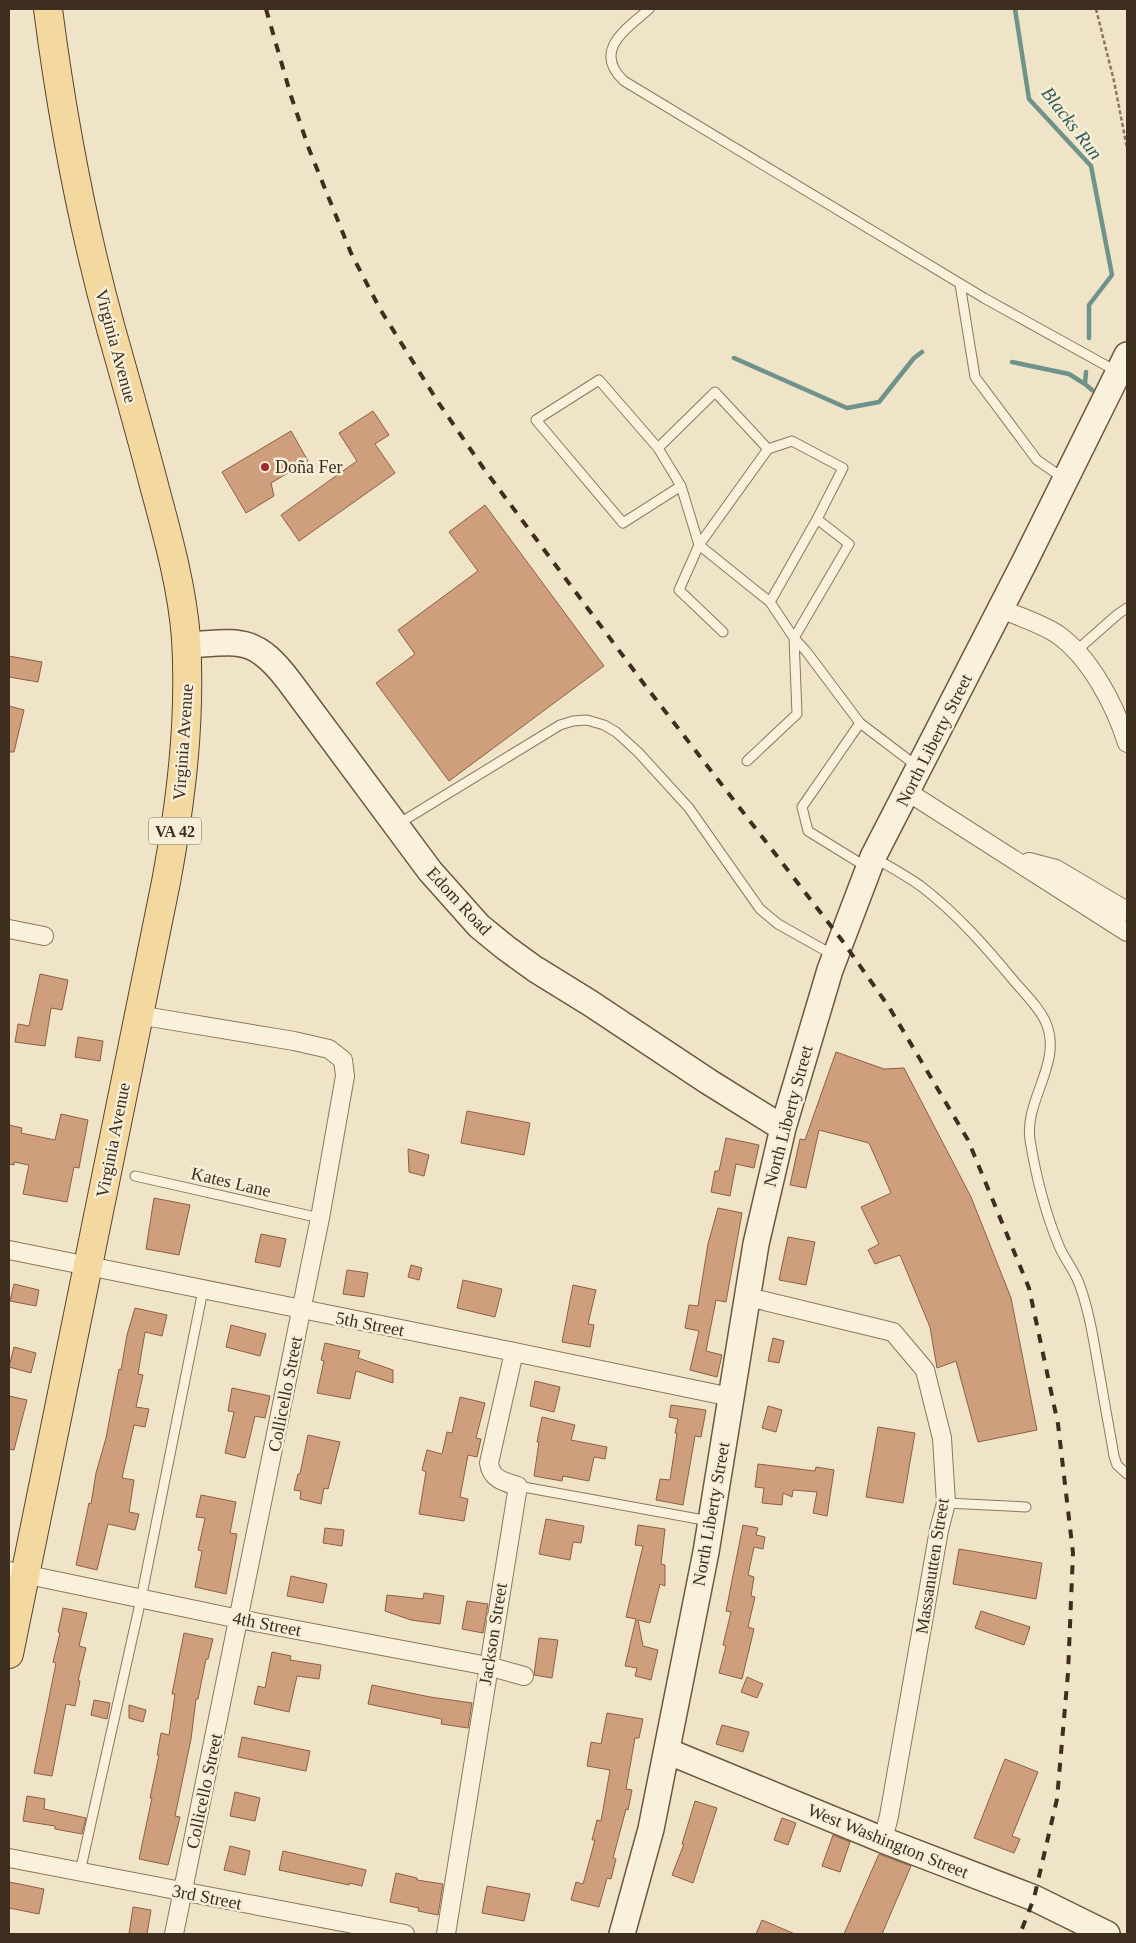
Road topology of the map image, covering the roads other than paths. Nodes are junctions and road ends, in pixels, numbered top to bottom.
1 (48, 9) edge
2 (649, 9) edge
3 (960, 284) junction
4 (1123, 364) edge
5 (658, 448) junction
6 (768, 449) junction
7 (1065, 480) junction
8 (681, 486) junction
9 (817, 519) junction
10 (700, 545) junction
11 (770, 602) junction
12 (1127, 608) edge
13 (1001, 609) junction
14 (723, 632) dead end
15 (794, 638) junction
16 (186, 645) junction
17 (1076, 651) junction
18 (860, 723) junction
19 (1127, 742) edge
20 (747, 761) dead end
21 (920, 769) junction
22 (908, 792) junction
23 (395, 826) junction
24 (1014, 858) junction
25 (871, 863) junction
26 (1127, 910) edge
27 (9, 929) edge
28 (1127, 932) edge
29 (44, 936) dead end
30 (835, 956) junction
31 (138, 1015) junction
32 (783, 1128) junction
33 (135, 1176) dead end
34 (320, 1218) junction
35 (9, 1250) edge
36 (88, 1266) junction
37 (203, 1290) junction
38 (748, 1297) junction
39 (302, 1310) junction
40 (514, 1352) junction
41 (731, 1397) junction
42 (1127, 1474) edge
43 (518, 1486) junction
44 (946, 1502) junction
45 (1026, 1507) dead end
46 (711, 1521) junction
47 (17, 1573) edge
48 (141, 1599) junction
49 (239, 1619) junction
50 (9, 1654) edge
51 (488, 1666) junction
52 (524, 1676) dead end
53 (667, 1751) junction
54 (883, 1840) junction
55 (9, 1858) edge
56 (80, 1872) junction
57 (183, 1892) junction
58 (174, 1934) edge
59 (405, 1934) edge
60 (446, 1934) edge
61 (622, 1934) edge
62 (1107, 1934) edge

1 - 16 main road, Virginia Avenue / VA 42
2 - 3 lane
3 - 4 lane
3 - 7 lane
4 - 7 street, North Liberty Street
5 - 6 lane
5 - 8 lane
5 - 8 lane
6 - 9 lane
6 - 10 lane
7 - 13 street, North Liberty Street
8 - 10 lane
9 - 11 lane
9 - 15 lane
10 - 11 lane
10 - 14 lane
11 - 15 lane
12 - 17 lane
13 - 17 street
13 - 21 street, North Liberty Street
15 - 18 lane
15 - 20 lane
16 - 23 street, Edom Road
16 - 31 main road, Virginia Avenue / VA 42
17 - 19 street
18 - 21 lane
18 - 25 lane
21 - 22 street, North Liberty Street
22 - 24 street
22 - 25 street, North Liberty Street
23 - 30 lane
23 - 32 street, Edom Road
24 - 26 street
24 - 28 street
25 - 30 street, North Liberty Street
25 - 42 lane
27 - 29 street
30 - 32 street, North Liberty Street
31 - 34 street, Collicello Street
31 - 36 main road, Virginia Avenue / VA 42
32 - 38 street, North Liberty Street
33 - 34 lane, Kates Lane
34 - 39 street, Collicello Street
35 - 36 street, 5th Street
36 - 37 street, 5th Street
36 - 47 main road, Virginia Avenue / VA 42
37 - 39 street, 5th Street
37 - 48 lane
38 - 41 street, North Liberty Street
38 - 44 street, Massanutten Street
39 - 40 street, 5th Street
39 - 49 street, Collicello Street
40 - 41 street, 5th Street
40 - 43 street
41 - 46 street, North Liberty Street
43 - 46 lane
43 - 51 street, Jackson Street
44 - 45 lane
44 - 54 street, Massanutten Street
46 - 53 street, North Liberty Street
47 - 48 street, 4th Street
47 - 50 main road, Virginia Avenue / VA 42
48 - 49 street, 4th Street
48 - 56 lane
49 - 51 street, 4th Street
49 - 57 street, Collicello Street
51 - 52 street, 4th Street
51 - 60 street, Jackson Street
53 - 54 street, West Washington Street
53 - 61 street, North Liberty Street
54 - 62 street, West Washington Street
55 - 56 street, 3rd Street
56 - 57 street, 3rd Street
57 - 58 street, Collicello Street
57 - 59 street, 3rd Street

